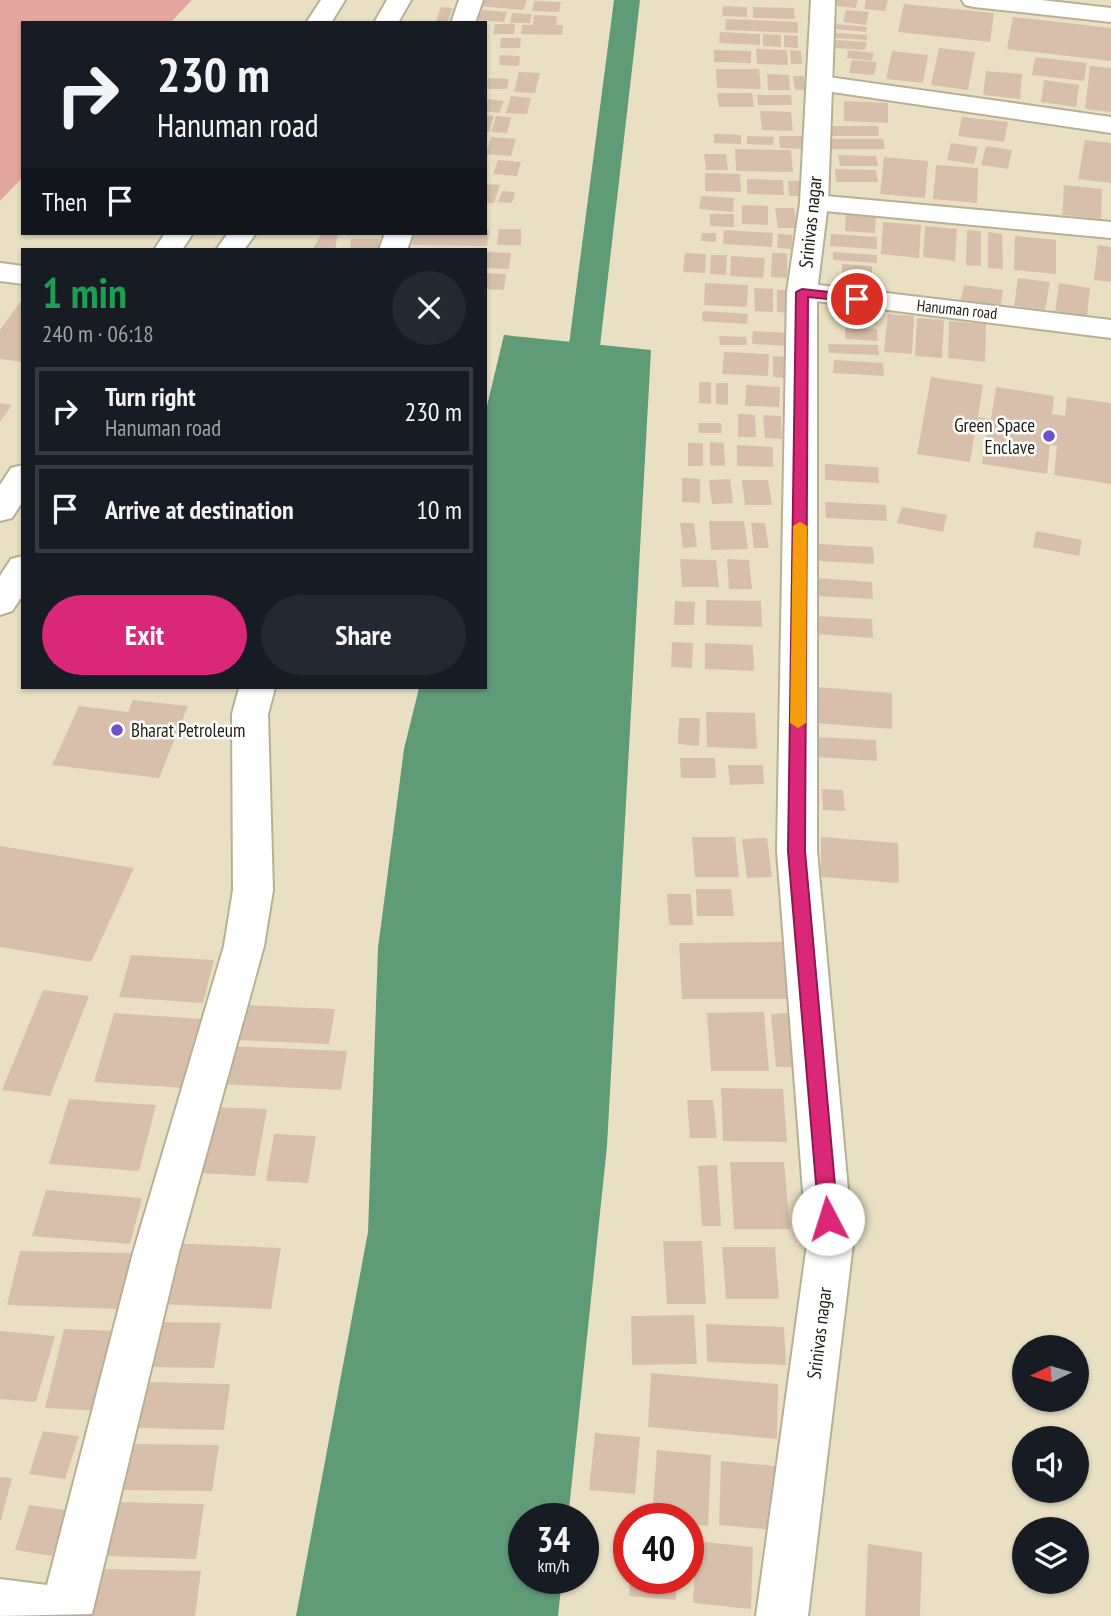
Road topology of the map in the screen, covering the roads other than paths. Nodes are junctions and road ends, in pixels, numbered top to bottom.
1 (333, 0) edge
2 (399, 0) edge
3 (471, 0) edge
4 (823, 0) edge
5 (974, 0) edge
6 (1111, 15) edge
7 (319, 21) edge
8 (387, 21) edge
9 (464, 21) edge
10 (821, 84) junction
11 (1111, 125) edge
12 (814, 203) junction
13 (1111, 230) edge
14 (0, 272) edge
15 (21, 275) edge
16 (802, 292) junction
17 (1111, 329) edge
18 (21, 478) edge
19 (0, 510) edge
20 (21, 570) edge
21 (0, 603) edge
22 (257, 689) edge
23 (0, 1605) edge
24 (65, 1615) edge
25 (782, 1616) edge

1 - 7 main road
2 - 8 main road
3 - 9 main road
4 - 10 main road, Srinivas nagar
5 - 6 main road
10 - 11 main road
10 - 12 main road, Srinivas nagar
12 - 13 main road
12 - 16 main road, Srinivas nagar
14 - 15 main road
16 - 17 main road, Hanuman road
16 - 25 main road, Srinivas nagar
18 - 19 main road
20 - 21 main road
22 - 24 main road
23 - 24 main road

